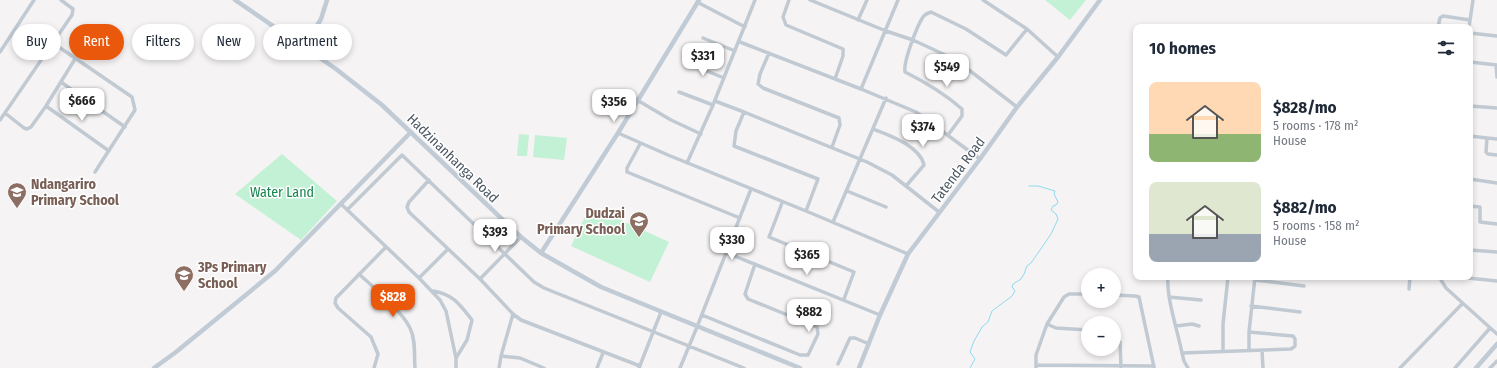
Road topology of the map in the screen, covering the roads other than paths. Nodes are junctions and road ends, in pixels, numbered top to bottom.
1 (34, 0) edge
2 (61, 0) edge
3 (235, 0) edge
4 (327, 0) edge
5 (756, 0) edge
6 (789, 0) edge
7 (810, 0) edge
8 (867, 0) edge
9 (898, 0) edge
10 (983, 0) edge
11 (1100, 0) edge
12 (1473, 0) edge
13 (698, 1) edge
14 (858, 20) junction
15 (1470, 20) junction
16 (270, 24) edge
17 (318, 24) edge
18 (1439, 24) edge
19 (1469, 24) edge
20 (745, 27) junction
21 (1027, 29) junction
22 (61, 31) edge
23 (886, 31) junction
24 (1473, 33) edge
25 (1497, 36) edge
26 (704, 38) dead end
27 (913, 40) junction
28 (740, 42) junction
29 (735, 51) junction
30 (0, 52) edge
31 (769, 53) junction
32 (1058, 56) junction
33 (42, 60) edge
34 (74, 60) edge
35 (76, 60) edge
36 (321, 60) edge
37 (1473, 62) edge
38 (687, 63) dead end
39 (1496, 65) edge
40 (1497, 77) edge
41 (724, 78) junction
42 (835, 79) junction
43 (60, 82) junction
44 (861, 89) junction
45 (679, 92) dead end
46 (886, 98) junction
47 (637, 100) junction
48 (714, 103) junction
49 (46, 106) junction
50 (1473, 106) edge
51 (1017, 107) junction
52 (1497, 108) edge
53 (744, 112) junction
54 (5, 114) junction
55 (0, 120) edge
56 (125, 127) junction
57 (873, 129) junction
58 (411, 132) junction
59 (618, 133) junction
60 (701, 134) junction
61 (948, 135) junction
62 (1473, 136) edge
63 (1487, 138) junction
64 (1497, 139) edge
65 (640, 144) junction
66 (832, 147) junction
67 (109, 151) junction
68 (1497, 155) edge
69 (980, 159) junction
70 (859, 160) junction
71 (687, 163) junction
72 (95, 172) dead end
73 (429, 180) junction
74 (1473, 180) edge
75 (1497, 183) edge
76 (906, 186) junction
77 (751, 190) junction
78 (847, 191) junction
79 (782, 203) junction
80 (341, 204) junction
81 (886, 207) dead end
82 (1473, 207) edge
83 (347, 210) junction
84 (806, 211) junction
85 (939, 212) junction
86 (740, 218) junction
87 (833, 222) junction
88 (1497, 224) edge
89 (521, 237) junction
90 (386, 247) junction
91 (447, 250) junction
92 (1473, 250) edge
93 (541, 252) junction
94 (1497, 252) edge
95 (506, 253) junction
96 (727, 253) junction
97 (908, 254) junction
98 (755, 264) junction
99 (359, 274) junction
100 (419, 278) junction
101 (480, 279) junction
102 (1473, 279) edge
103 (1168, 280) edge
104 (1228, 280) edge
105 (1255, 280) edge
106 (1267, 280) edge
107 (1410, 280) edge
108 (1441, 280) edge
109 (1497, 281) edge
110 (1304, 286) dead end
111 (1409, 289) dead end
112 (433, 292) junction
113 (1081, 294) edge
114 (1121, 295) edge
115 (1170, 297) junction
116 (844, 299) junction
117 (1201, 300) dead end
118 (1462, 304) junction
119 (1252, 306) junction
120 (661, 312) junction
121 (1300, 312) dead end
122 (513, 314) junction
123 (702, 315) junction
124 (880, 315) junction
125 (1047, 324) junction
126 (1176, 326) junction
127 (1199, 326) dead end
128 (698, 327) junction
129 (1490, 328) junction
130 (1081, 330) edge
131 (653, 332) junction
132 (1249, 332) junction
133 (1497, 334) edge
134 (869, 344) junction
135 (1497, 344) edge
136 (689, 346) junction
137 (1249, 350) junction
138 (1262, 350) junction
139 (1223, 352) junction
140 (603, 353) junction
141 (1182, 353) junction
142 (501, 356) junction
143 (1121, 356) edge
144 (456, 358) junction
145 (1497, 361) edge
146 (838, 364) dead end
147 (1036, 366) edge
148 (537, 367) edge
149 (639, 367) edge
150 (1121, 367) junction
151 (1154, 367) edge
152 (154, 368) edge
153 (374, 368) edge
154 (415, 368) edge
155 (456, 368) edge
156 (499, 368) edge
157 (544, 368) edge
158 (597, 368) edge
159 (680, 368) edge
160 (744, 368) edge
161 (800, 368) edge
162 (859, 368) edge
163 (1188, 368) edge
164 (1263, 368) edge
165 (1400, 368) edge
166 (1455, 368) edge
167 (1476, 368) edge
168 (1490, 368) edge

1 - 30 street
2 - 22 street
3 - 16 street, Hadzinanhanga Road
4 - 17 street
5 - 20 street
6 - 42 street
7 - 14 street
8 - 14 street
9 - 23 street
10 - 21 street
11 - 32 street, Tatenda Road
12 - 15 street
13 - 20 street
13 - 47 street
14 - 23 street
15 - 18 street
15 - 19 street
20 - 28 street
21 - 27 street
21 - 32 street
23 - 27 street
23 - 44 street
24 - 25 street
26 - 29 street
27 - 51 street
27 - 61 street
28 - 29 street
28 - 31 street
29 - 41 street
31 - 42 street
31 - 66 street
32 - 51 street, Tatenda Road
33 - 54 street
34 - 43 street
35 - 56 street
36 - 58 street, Hadzinanhanga Road
37 - 39 street
38 - 41 street
39 - 40 street
41 - 48 street
42 - 44 street
43 - 49 street
43 - 56 street
44 - 46 street
45 - 48 street
46 - 57 street
46 - 61 street
47 - 59 street
47 - 60 street
48 - 53 street
48 - 60 street
49 - 54 street
49 - 67 street
50 - 52 street
51 - 69 street, Tatenda Road
53 - 66 street
53 - 84 street
54 - 55 street
56 - 67 street
57 - 70 street
57 - 76 street
58 - 80 street
58 - 89 street, Hadzinanhanga Road
59 - 65 street
59 - 93 street
60 - 71 street
61 - 69 street
62 - 63 street
63 - 64 street
63 - 68 street
65 - 71 street
65 - 86 street
66 - 70 street
67 - 72 street
69 - 85 street, Tatenda Road
70 - 76 street
70 - 78 street
71 - 77 street
73 - 83 street
73 - 91 street
73 - 95 street
74 - 75 street
76 - 85 street
77 - 79 street
77 - 86 street
78 - 81 street
78 - 87 street
79 - 84 street
79 - 116 street
80 - 83 street
80 - 152 street
82 - 88 street
83 - 90 street
84 - 87 street
85 - 97 street, Tatenda Road
86 - 96 street
87 - 97 street
89 - 93 street, Hadzinanhanga Road
89 - 95 street
90 - 99 street
90 - 100 street
91 - 100 street
91 - 101 street
92 - 94 street
93 - 120 street, Hadzinanhanga Road
95 - 101 street
95 - 131 street
96 - 98 street
96 - 123 street
97 - 124 street, Tatenda Road
98 - 116 street
98 - 123 street
99 - 153 street
99 - 154 street
100 - 112 street
101 - 122 street
102 - 109 street
103 - 115 street
104 - 139 street
105 - 119 street
106 - 110 street
107 - 111 street
108 - 118 street
112 - 144 street
112 - 144 street
113 - 125 street
114 - 151 street
115 - 117 street
115 - 126 street
116 - 124 street
118 - 129 street
118 - 165 street
119 - 121 street
119 - 132 street
120 - 128 street, Hadzinanhanga Road
120 - 131 street
122 - 140 street
122 - 142 street
123 - 128 street
124 - 134 street, Tatenda Road
125 - 130 street
125 - 147 street
126 - 127 street
126 - 141 street
128 - 136 street
128 - 161 street, Hadzinanhanga Road
129 - 133 street
129 - 166 street
131 - 136 street
131 - 149 street
132 - 137 street
132 - 138 street
134 - 146 street
134 - 162 street, Tatenda Road
135 - 167 street
136 - 159 street
136 - 160 street
137 - 138 street
137 - 139 street
138 - 164 street
139 - 141 street
140 - 149 street
140 - 158 street
141 - 163 street
142 - 148 street
142 - 156 street
143 - 150 street
144 - 155 street
145 - 168 street
147 - 150 street
148 - 157 street
150 - 151 street

